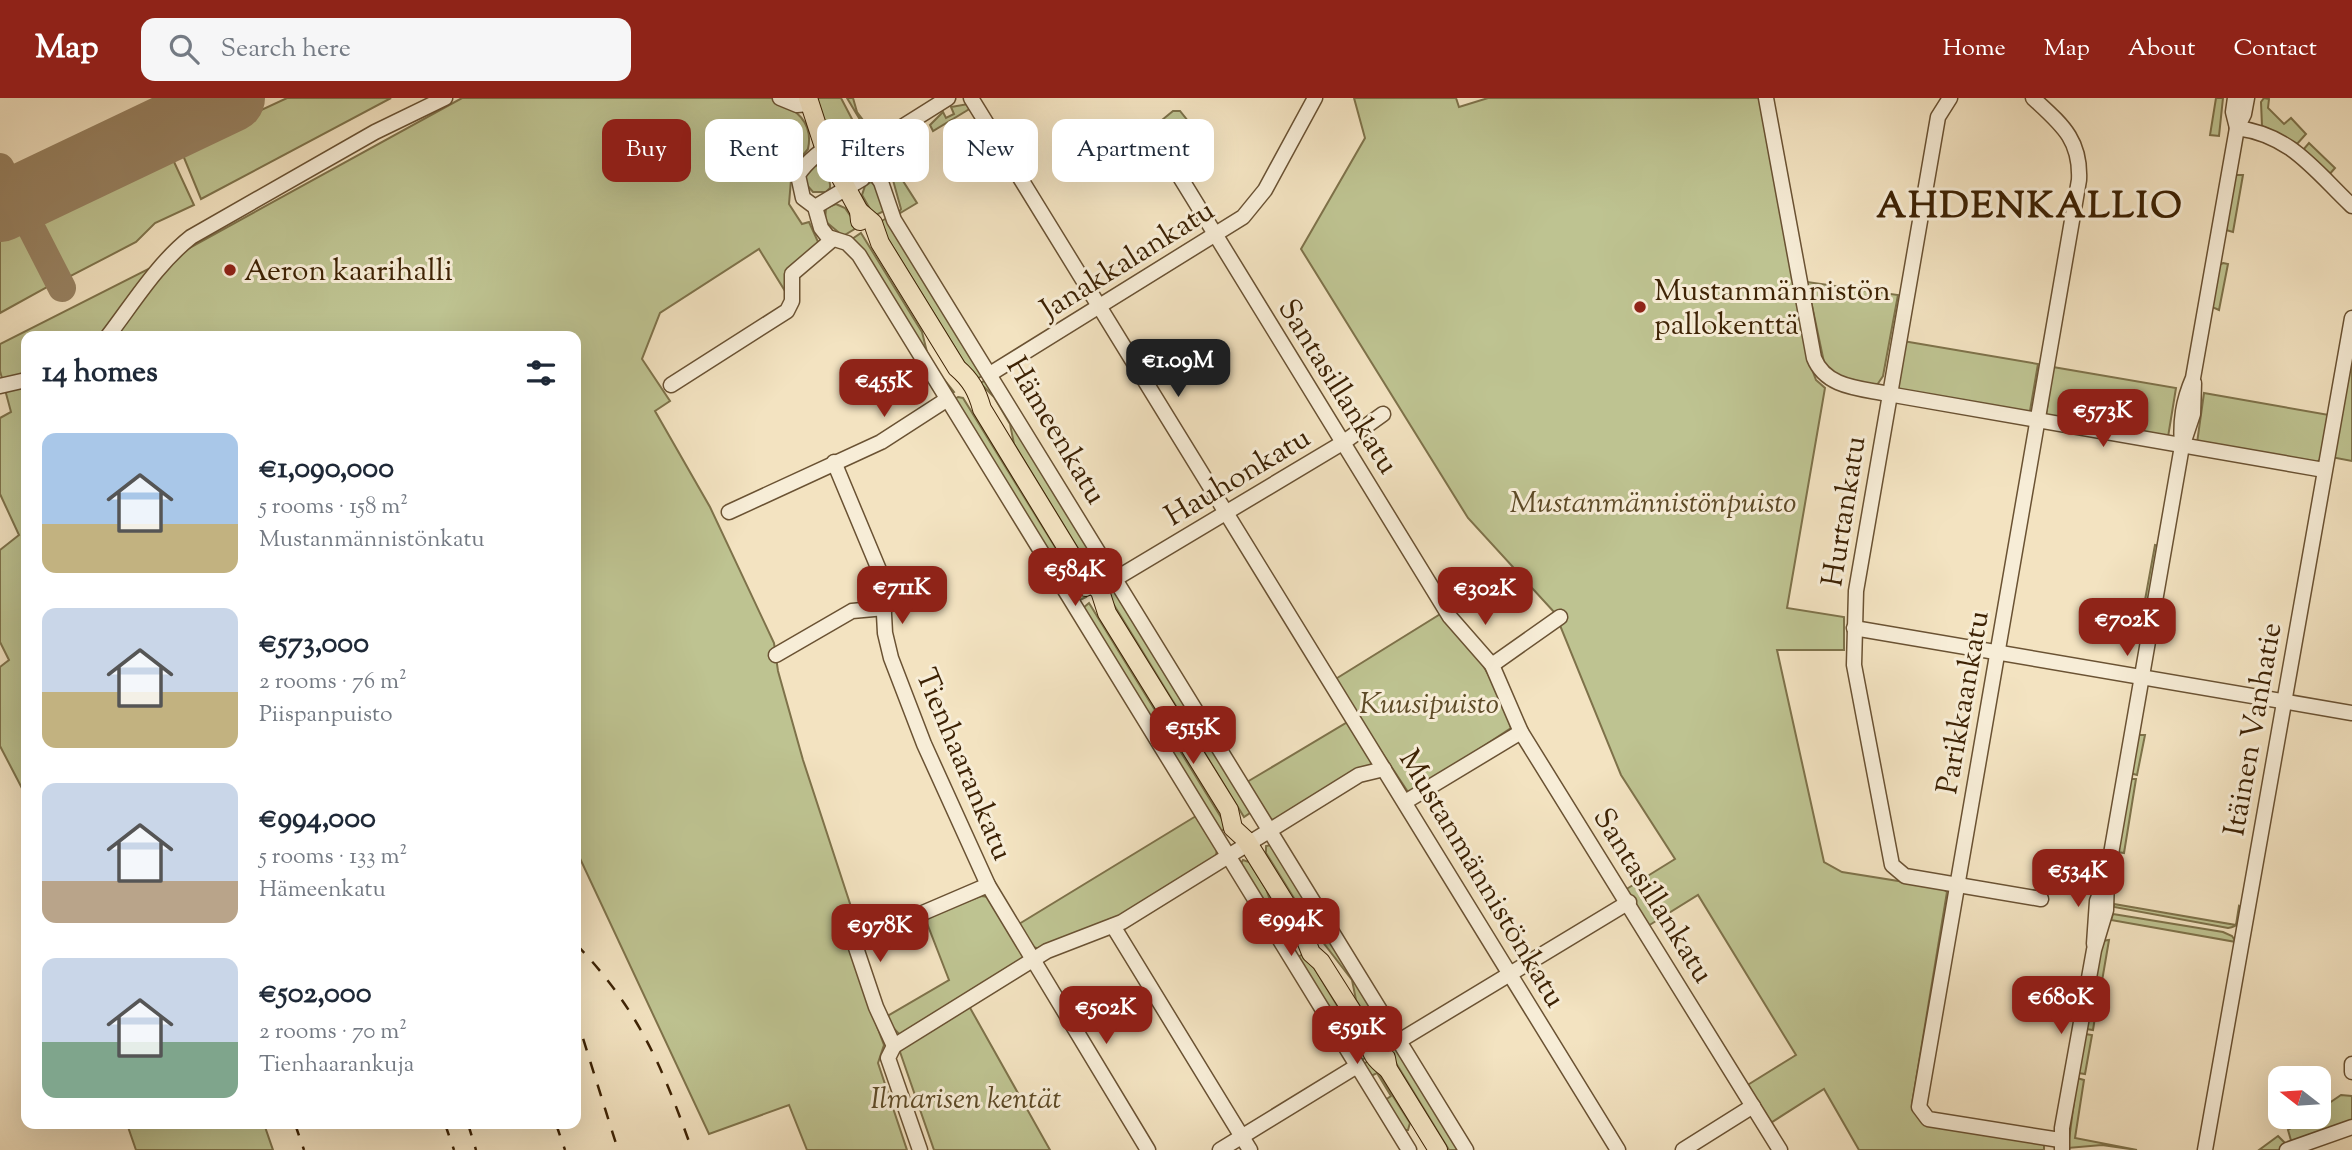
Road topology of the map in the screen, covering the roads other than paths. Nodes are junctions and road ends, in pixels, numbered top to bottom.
1 (445, 98) edge
2 (780, 98) edge
3 (948, 98) edge
4 (971, 98) edge
5 (1315, 98) edge
6 (1766, 98) edge
7 (1950, 98) edge
8 (2034, 98) edge
9 (2235, 98) edge
10 (2247, 98) edge
11 (809, 101) edge
12 (915, 119) edge
13 (817, 126) edge
14 (2236, 128) junction
15 (817, 152) edge
16 (842, 182) edge
17 (857, 182) edge
18 (881, 182) edge
19 (1184, 182) edge
20 (846, 189) junction
21 (2352, 206) edge
22 (815, 207) junction
23 (1217, 235) junction
24 (833, 239) junction
25 (1101, 307) junction
26 (2352, 318) edge
27 (112, 331) edge
28 (990, 374) junction
29 (21, 381) edge
30 (671, 385) dead end
31 (0, 387) edge
32 (1888, 394) junction
33 (946, 400) junction
34 (1383, 414) dead end
35 (2038, 420) junction
36 (1344, 442) junction
37 (2182, 446) junction
38 (834, 462) junction
39 (2324, 470) junction
40 (729, 512) dead end
41 (1227, 513) junction
42 (1115, 579) junction
43 (885, 608) junction
44 (1560, 617) dead end
45 (1854, 628) junction
46 (1996, 650) junction
47 (776, 655) dead end
48 (1492, 664) junction
49 (2142, 676) junction
50 (2283, 701) junction
51 (2352, 713) edge
52 (1521, 732) junction
53 (1384, 769) junction
54 (1405, 802) junction
55 (1270, 831) junction
56 (1248, 842) junction
57 (1228, 857) junction
58 (988, 885) junction
59 (1958, 885) junction
60 (2041, 898) dead end
61 (1629, 902) junction
62 (1113, 926) junction
63 (1034, 959) junction
64 (1510, 972) junction
65 (1399, 1041) junction
66 (894, 1046) junction
67 (2352, 1064) edge
68 (1357, 1066) junction
69 (2352, 1072) edge
70 (1753, 1106) junction
71 (2352, 1127) edge
72 (1424, 1128) junction
73 (1242, 1137) junction
74 (2327, 1138) junction
75 (2061, 1145) edge
76 (1406, 1146) edge
77 (920, 1150) edge
78 (1148, 1150) edge
79 (1220, 1150) edge
80 (1250, 1150) edge
81 (1438, 1150) edge
82 (1466, 1150) edge
83 (1618, 1150) edge
84 (1683, 1150) edge
85 (1780, 1150) edge
86 (2205, 1150) edge
87 (2287, 1150) edge
88 (2309, 1150) edge

1 - 27 street
2 - 11 street
3 - 12 street
4 - 25 street, Mustanmännistönkatu
5 - 23 street, Janakkalankatu
6 - 32 street
7 - 32 street, Hurtankatu
8 - 35 street, Parikkaankatu
9 - 14 street
10 - 14 street
11 - 13 main road, Hämeenkatu
14 - 21 street
14 - 37 street
15 - 22 street
16 - 20 main road, Hämeenkatu
17 - 20 street
18 - 28 street, Hämeenkatu
19 - 23 street, Santasillankatu
20 - 22 street
20 - 56 main road, Hämeenkatu
22 - 24 street
23 - 25 street, Janakkalankatu
23 - 36 street, Santasillankatu
24 - 30 street
24 - 33 street
25 - 28 street, Janakkalankatu
25 - 41 street, Mustanmännistönkatu
26 - 39 street, Itäinen Vanhatie
28 - 42 street, Hämeenkatu
29 - 31 street
32 - 35 street
32 - 45 street, Hurtankatu
33 - 38 street
33 - 57 street
34 - 36 street, Hauhonkatu
35 - 37 street
35 - 46 street, Parikkaankatu
36 - 41 street, Hauhonkatu
36 - 48 street, Santasillankatu
37 - 39 street
37 - 49 street
38 - 40 street
38 - 43 street, Tienhaarankatu
39 - 50 street, Itäinen Vanhatie
41 - 42 street, Hauhonkatu
41 - 53 street, Mustanmännistönkatu
42 - 55 street, Hämeenkatu
43 - 47 street
43 - 58 street, Tienhaarankatu
44 - 48 street
45 - 46 street
45 - 59 street, Hurtankatu
46 - 49 street
46 - 59 street, Parikkaankatu
48 - 52 street, Santasillankatu
49 - 50 street
49 - 75 street
50 - 51 street
50 - 86 street, Itäinen Vanhatie
52 - 54 street
52 - 61 street, Santasillankatu
53 - 54 street, Mustanmännistönkatu
53 - 55 street
54 - 64 street, Mustanmännistönkatu
55 - 56 street
55 - 65 street, Hämeenkatu
56 - 57 street
56 - 72 main road, Hämeenkatu
57 - 62 street
57 - 68 street
58 - 63 street, Tienhaarankatu
58 - 66 street
59 - 60 street, Hurtankatu
59 - 75 street, Parikkaankatu
61 - 64 street
61 - 70 street, Santasillankatu
62 - 63 street
62 - 73 street
63 - 66 street
63 - 78 street, Tienhaarankatu
64 - 65 street
64 - 83 street, Mustanmännistönkatu
65 - 82 street, Hämeenkatu
66 - 77 street
67 - 69 street
68 - 73 street
68 - 76 street
70 - 84 street
70 - 85 street, Santasillankatu
71 - 74 street
72 - 76 street
72 - 81 main road, Hämeenkatu
73 - 79 street
73 - 80 street
74 - 87 street
74 - 88 street

